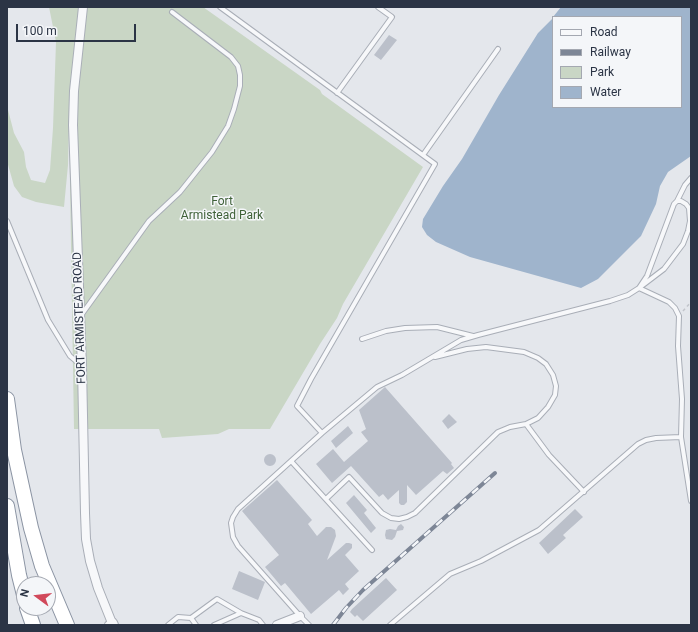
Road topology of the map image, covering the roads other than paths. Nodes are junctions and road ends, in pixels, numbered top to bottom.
1 (82, 7) edge
2 (220, 7) edge
3 (378, 7) edge
4 (172, 12) dead end
5 (498, 49) dead end
6 (337, 93) junction
7 (423, 155) junction
8 (691, 178) edge
9 (677, 201) junction
10 (7, 221) edge
11 (640, 288) junction
12 (80, 316) junction
13 (473, 336) junction
14 (362, 339) dead end
15 (428, 359) junction
16 (82, 367) junction
17 (7, 399) edge
18 (526, 424) junction
19 (322, 433) junction
20 (681, 437) junction
21 (291, 461) junction
22 (584, 492) junction
23 (326, 499) junction
24 (691, 501) edge
25 (7, 506) edge
26 (372, 550) dead end
27 (19, 576) edge
28 (241, 613) junction
29 (300, 616) junction
30 (191, 618) junction
31 (65, 622) edge
32 (111, 624) edge
33 (168, 625) edge
34 (196, 625) edge
35 (214, 625) edge
36 (263, 625) edge
37 (277, 625) edge
38 (309, 625) edge
39 (390, 625) edge

1 - 12 street, FORT ARMISTEAD ROAD
2 - 6 lane
3 - 6 lane
4 - 12 lane
5 - 7 lane
6 - 7 lane
7 - 19 lane
8 - 9 lane
9 - 11 lane
9 - 11 lane
10 - 16 lane
11 - 13 lane
11 - 20 lane
12 - 16 street, FORT ARMISTEAD ROAD
13 - 14 lane
13 - 15 lane
15 - 18 lane
15 - 19 lane
16 - 32 street, FORT ARMISTEAD ROAD
17 - 31 highway
18 - 22 lane
18 - 23 lane
19 - 21 lane
20 - 22 lane
20 - 24 lane
21 - 23 lane
21 - 29 lane
22 - 39 lane
23 - 26 lane
25 - 27 highway
28 - 30 lane
28 - 35 lane
28 - 36 lane
29 - 37 street
29 - 38 lane
30 - 33 lane
30 - 34 lane

